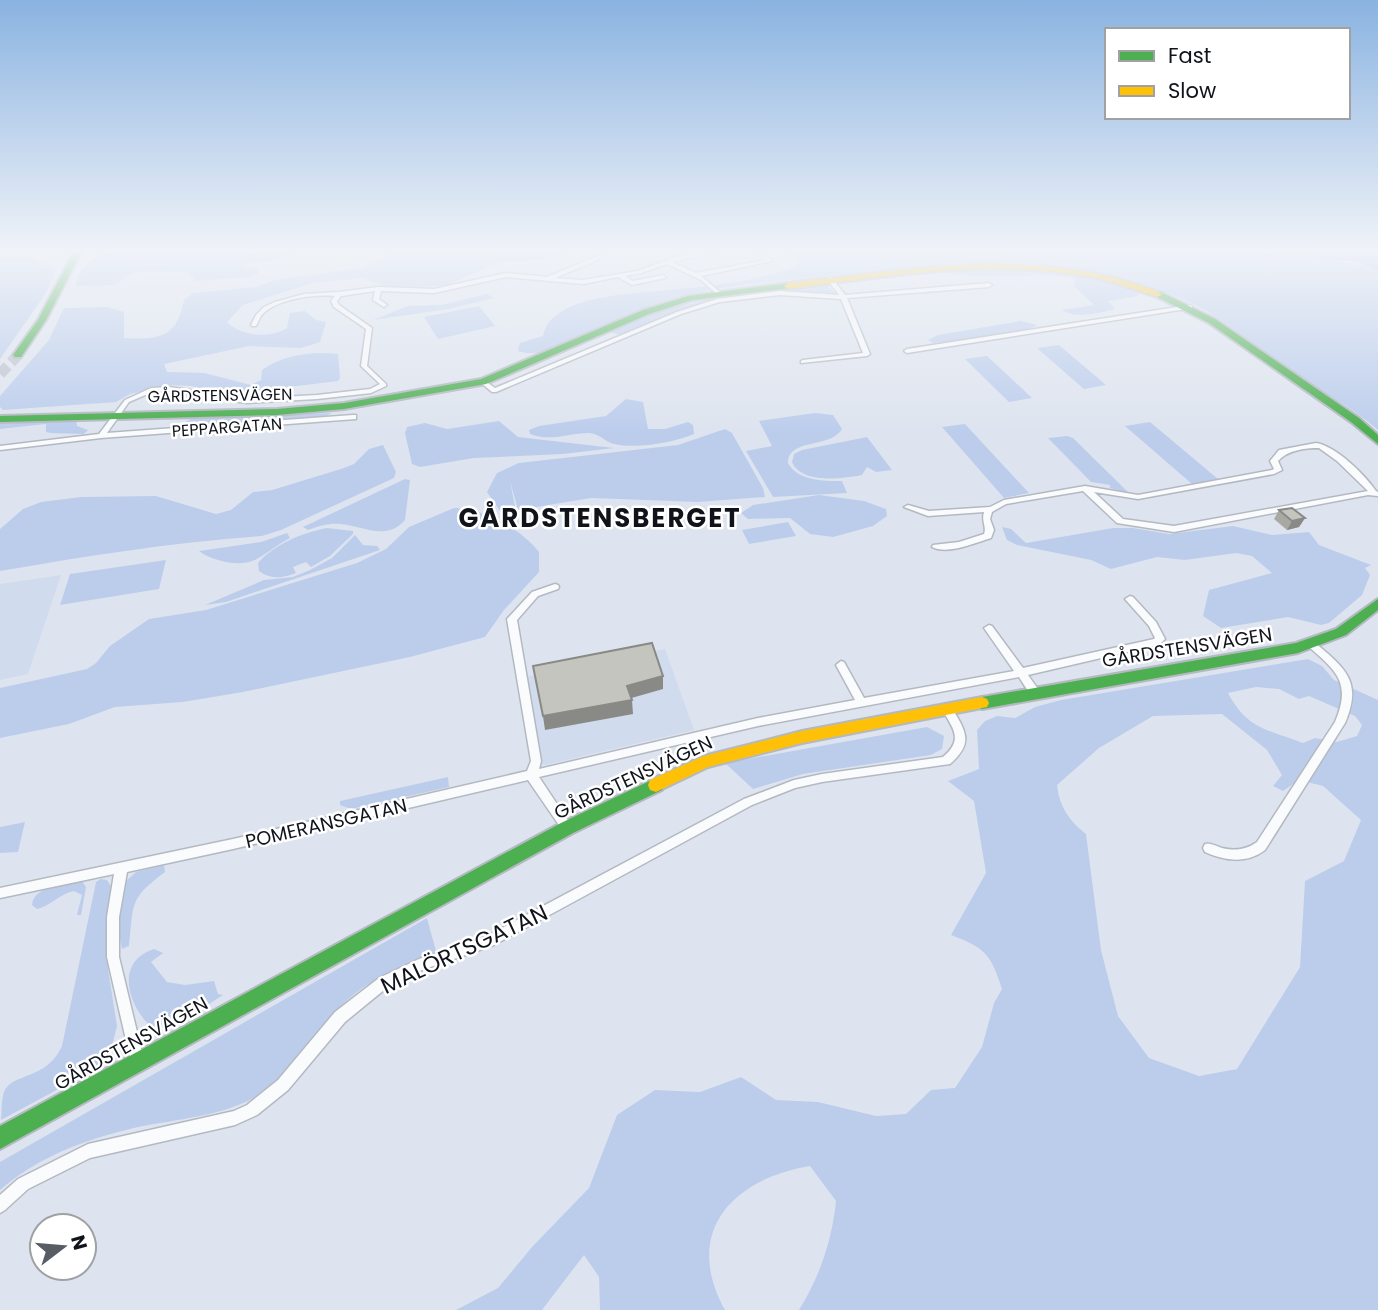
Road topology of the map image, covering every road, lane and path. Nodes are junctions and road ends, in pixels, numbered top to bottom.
1 (47, 310) edge
2 (267, 310) edge
3 (342, 310) edge
4 (653, 310) edge
5 (687, 310) edge
6 (848, 310) edge
7 (1170, 310) edge
8 (1195, 310) edge
9 (254, 325) dead end
10 (907, 351) dead end
11 (18, 355) tunnel mouth
12 (803, 362) dead end
13 (483, 382) junction
14 (116, 415) junction
15 (353, 417) dead end
16 (0, 419) edge
17 (102, 436) junction
18 (1378, 441) edge
19 (0, 447) edge
20 (1085, 488) junction
21 (1375, 493) edge
22 (908, 507) dead end
23 (989, 509) junction
24 (936, 547) dead end
25 (555, 587) dead end
26 (1130, 599) dead end
27 (1378, 603) edge
28 (989, 628) dead end
29 (1311, 644) junction
30 (841, 665) dead end
31 (1021, 673) junction
32 (1035, 692) junction
33 (861, 702) junction
34 (947, 709) junction
35 (531, 775) junction
36 (566, 828) junction
37 (1209, 848) dead end
38 (121, 869) junction
39 (0, 893) edge
40 (137, 1061) junction
41 (0, 1138) edge
42 (0, 1205) edge

1 - 11 main road
2 - 9 street
3 - 14 street
4 - 13 main road, GÅRDSTENSVÄGEN
5 - 13 street
6 - 12 street
7 - 10 street
8 - 18 main road, GÅRDSTENSVÄGEN
13 - 14 main road, GÅRDSTENSVÄGEN
14 - 16 main road, GÅRDSTENSVÄGEN
14 - 17 street
15 - 17 street, PEPPARGATAN
17 - 19 street, PEPPARGATAN
20 - 21 street
20 - 21 street
20 - 23 street
22 - 23 street
23 - 24 street
25 - 35 street
26 - 31 street, POMERANSGATAN
27 - 29 main road, GÅRDSTENSVÄGEN
28 - 31 street
29 - 32 main road, GÅRDSTENSVÄGEN
29 - 37 street
30 - 33 street
31 - 32 street
31 - 33 street, POMERANSGATAN
32 - 34 main road, GÅRDSTENSVÄGEN
33 - 35 street, POMERANSGATAN
34 - 36 main road, GÅRDSTENSVÄGEN
34 - 42 street, MALÖRTSGATAN
35 - 36 street
35 - 38 street, POMERANSGATAN
36 - 40 main road, GÅRDSTENSVÄGEN
38 - 39 street, POMERANSGATAN
38 - 40 street
40 - 41 main road, GÅRDSTENSVÄGEN

